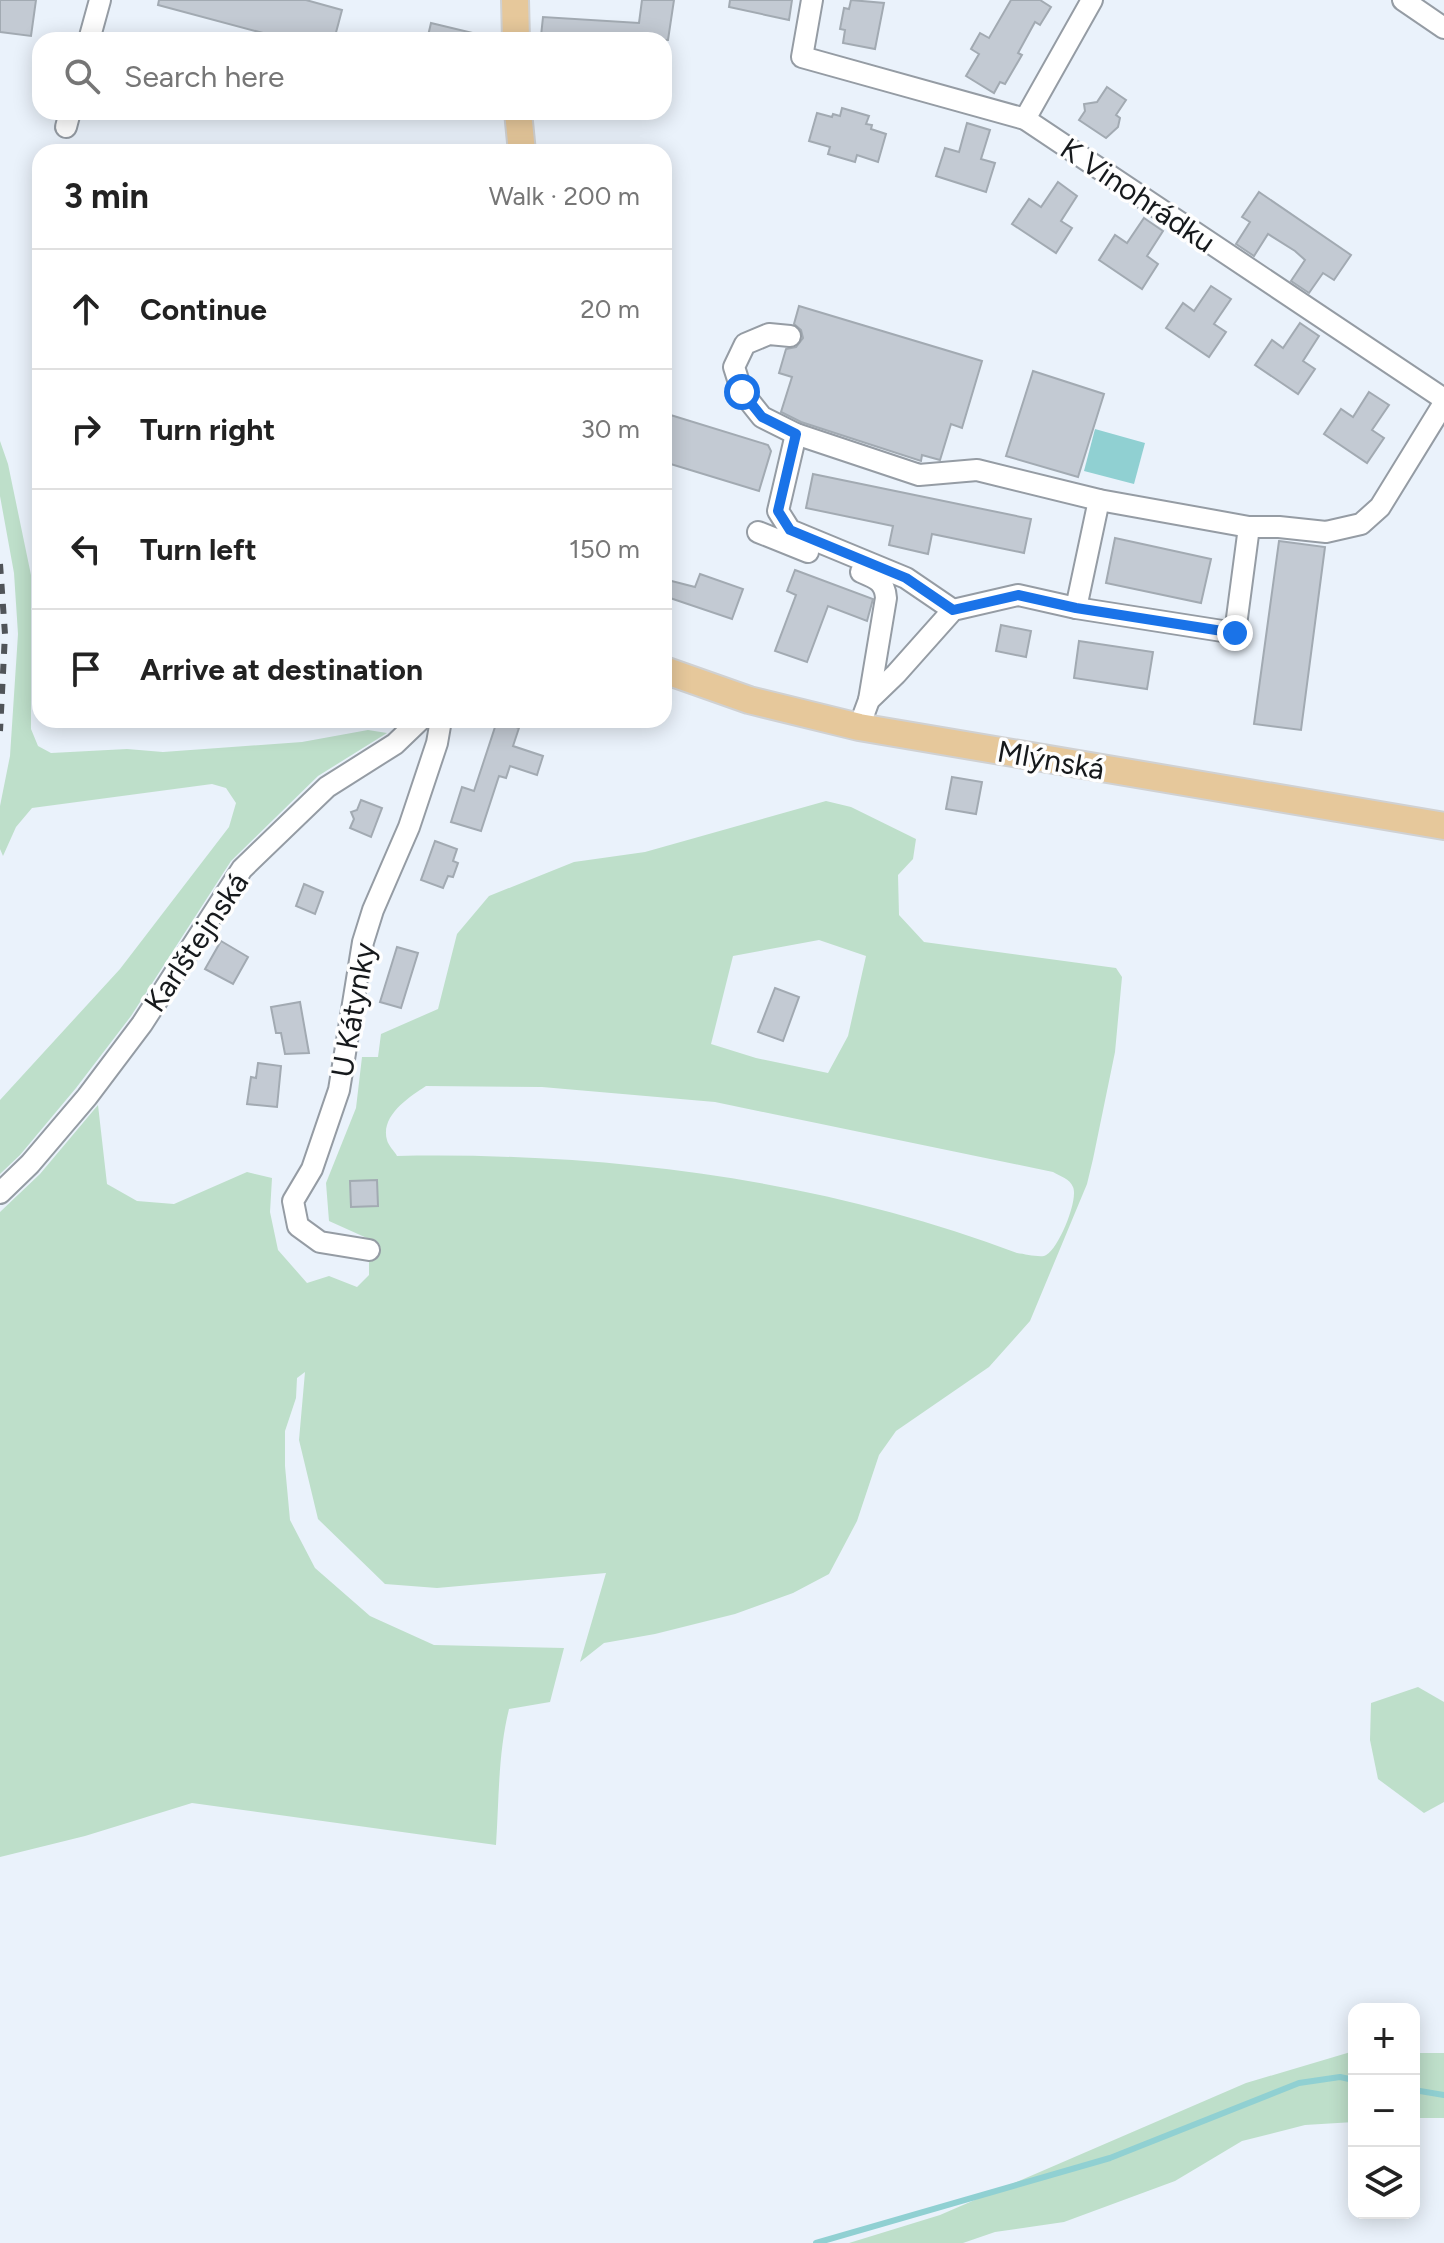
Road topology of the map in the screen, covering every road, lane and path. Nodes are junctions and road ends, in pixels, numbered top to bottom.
1 (100, 0) edge
2 (515, 0) edge
3 (812, 0) edge
4 (1092, 0) edge
5 (1403, 0) edge
6 (1444, 28) edge
7 (91, 32) edge
8 (516, 32) edge
9 (1025, 119) junction
10 (519, 120) edge
11 (521, 144) edge
12 (790, 336) dead end
13 (1444, 401) edge
14 (796, 434) junction
15 (1099, 500) junction
16 (1249, 527) junction
17 (758, 532) dead end
18 (1076, 608) junction
19 (953, 610) junction
20 (672, 673) edge
21 (869, 700) junction
22 (859, 727) junction
23 (412, 728) edge
24 (440, 728) edge
25 (1444, 826) edge
26 (0, 1193) edge
27 (369, 1250) dead end

1 - 7 street
2 - 8 main road
3 - 9 street, K Vinohrádku
4 - 9 street
5 - 6 street
9 - 13 street, K Vinohrádku
10 - 11 main road
12 - 14 street
13 - 16 street, K Vinohrádku
14 - 15 street
14 - 19 street
15 - 16 street
15 - 18 street
16 - 18 street
17 - 21 street
18 - 19 street
19 - 21 street
20 - 22 main road, Mlýnská
21 - 22 street
22 - 25 main road, Mlýnská
23 - 26 street, Karlštejnská
24 - 27 street, U Kátynky

